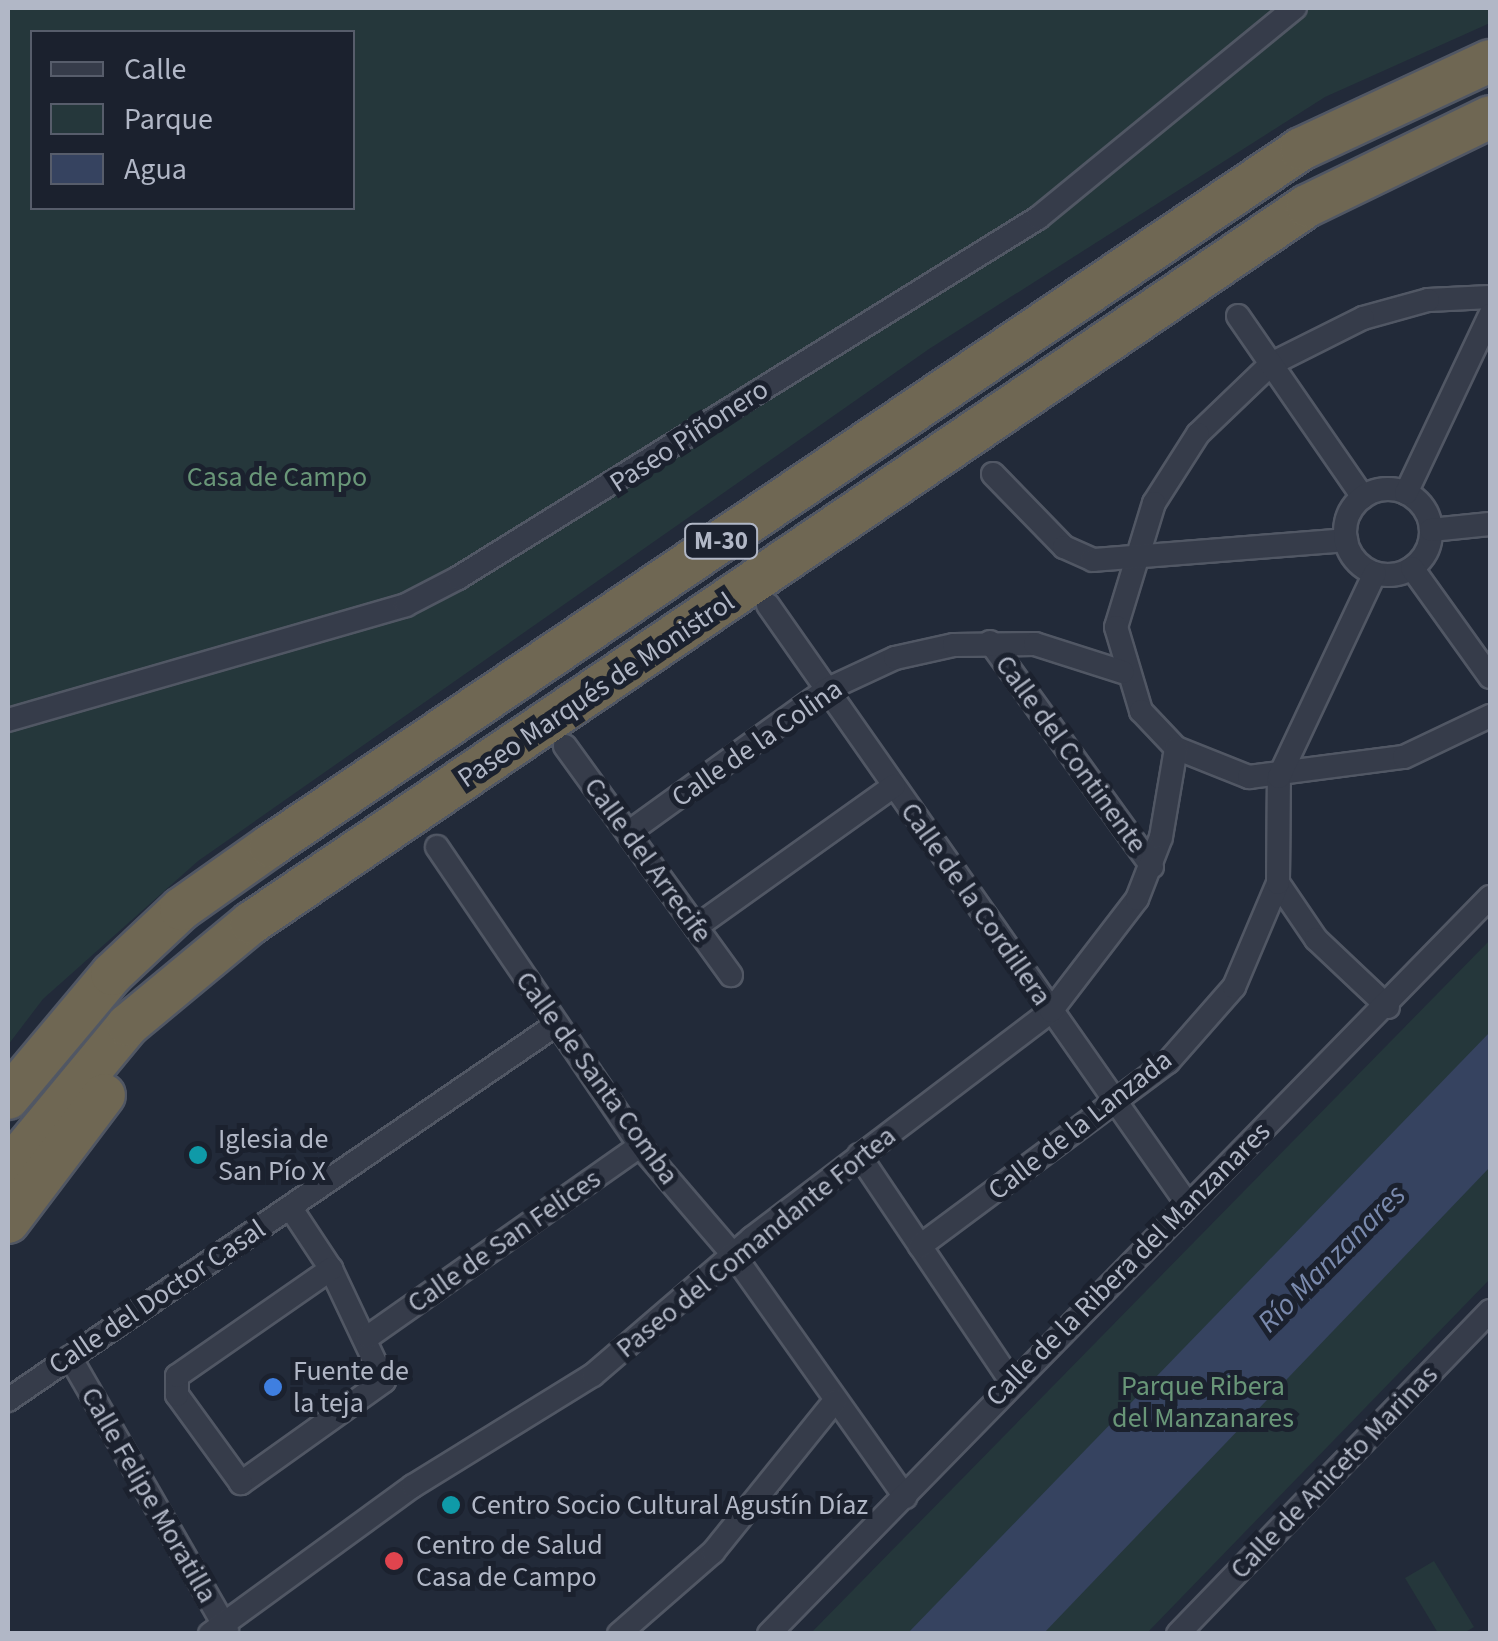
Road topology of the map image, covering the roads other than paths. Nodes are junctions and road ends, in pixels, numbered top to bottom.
1 (1296, 8) edge
2 (1490, 62) edge
3 (1490, 117) edge
4 (1490, 133) edge
5 (1431, 139) junction
6 (1490, 297) edge
7 (1490, 315) edge
8 (1238, 316) dead end
9 (1271, 364) junction
10 (993, 474) dead end
11 (1406, 493) junction
12 (1363, 497) junction
13 (1490, 524) edge
14 (1431, 530) junction
15 (1346, 540) junction
16 (1131, 560) junction
17 (1412, 568) junction
18 (1374, 573) junction
19 (768, 605) dead end
20 (990, 642) junction
21 (1123, 672) junction
22 (1490, 677) edge
23 (826, 690) junction
24 (1490, 716) edge
25 (8, 720) edge
26 (565, 746) dead end
27 (1176, 748) junction
28 (1279, 777) junction
29 (894, 786) junction
30 (628, 833) junction
31 (437, 847) dead end
32 (1152, 866) junction
33 (1278, 883) junction
34 (1490, 897) edge
35 (696, 927) junction
36 (731, 975) dead end
37 (179, 984) junction
38 (1388, 1007) junction
39 (1051, 1010) junction
40 (554, 1026) junction
41 (8, 1098) edge
42 (1115, 1102) junction
43 (640, 1146) junction
44 (859, 1155) junction
45 (8, 1170) edge
46 (1186, 1202) junction
47 (290, 1206) junction
48 (8, 1222) edge
49 (920, 1246) junction
50 (736, 1258) junction
51 (331, 1269) junction
52 (1490, 1311) edge
53 (368, 1337) junction
54 (70, 1357) junction
55 (1010, 1380) junction
56 (8, 1400) edge
57 (836, 1401) junction
58 (904, 1497) junction
59 (220, 1629) edge
60 (619, 1634) edge
61 (769, 1634) edge
62 (1178, 1634) edge

1 - 25 street, Paseo Piñonero
2 - 41 highway, Paseo Marqués de Monistrol / M-30
3 - 5 highway, Paseo Marqués de Monistrol / M-30
4 - 5 highway
5 - 37 highway, Paseo Marqués de Monistrol / M-30
6 - 9 street
7 - 11 street
8 - 9 street
9 - 12 street
9 - 16 street
10 - 16 street
11 - 12 street
11 - 14 street
12 - 15 street
13 - 14 street
14 - 17 street
15 - 16 street
15 - 18 street
16 - 21 street
17 - 18 street
17 - 22 street
18 - 28 street, Calle de la Lanzada
19 - 23 street, Calle de la Cordillera
20 - 21 street, Calle de la Colina
20 - 23 street, Calle de la Colina
20 - 32 street, Calle del Continente
21 - 27 street
23 - 29 street, Calle de la Cordillera
23 - 30 street, Calle de la Colina
24 - 28 street
26 - 30 street, Calle del Arrecife
27 - 28 street
27 - 32 street, Paseo del Comandante Fortea
28 - 33 street, Calle de la Lanzada
29 - 35 street
29 - 39 street, Calle de la Cordillera
30 - 35 street, Calle del Arrecife
31 - 40 street, Calle de Santa Comba
32 - 39 street, Paseo del Comandante Fortea
33 - 38 street
33 - 42 street, Calle de la Lanzada
34 - 38 street, Calle de la Ribera del Manzanares
35 - 36 street, Calle del Arrecife
37 - 45 highway, Paseo Marqués de Monistrol / M-30
37 - 48 highway
38 - 46 street, Calle de la Ribera del Manzanares
39 - 42 street, Calle de la Cordillera
39 - 44 street, Paseo del Comandante Fortea
40 - 43 street, Calle de Santa Comba
40 - 47 street, Calle del Doctor Casal
42 - 46 street, Calle de la Cordillera
42 - 49 street, Calle de la Lanzada
43 - 50 street, Calle de Santa Comba
43 - 53 street, Calle de San Felices
44 - 49 street
44 - 50 street, Paseo del Comandante Fortea
46 - 55 street, Calle de la Ribera del Manzanares
47 - 51 street
47 - 54 street, Calle del Doctor Casal
49 - 55 street
50 - 57 street, Calle de Santa Comba
50 - 59 street, Paseo del Comandante Fortea
51 - 53 street
51 - 53 street
52 - 62 street, Calle de Aniceto Marinas
54 - 56 street, Calle del Doctor Casal
54 - 59 street, Calle Felipe Moratilla
55 - 58 street, Calle de la Ribera del Manzanares
57 - 58 street, Calle de Santa Comba
57 - 60 street
58 - 61 street, Calle de la Ribera del Manzanares

